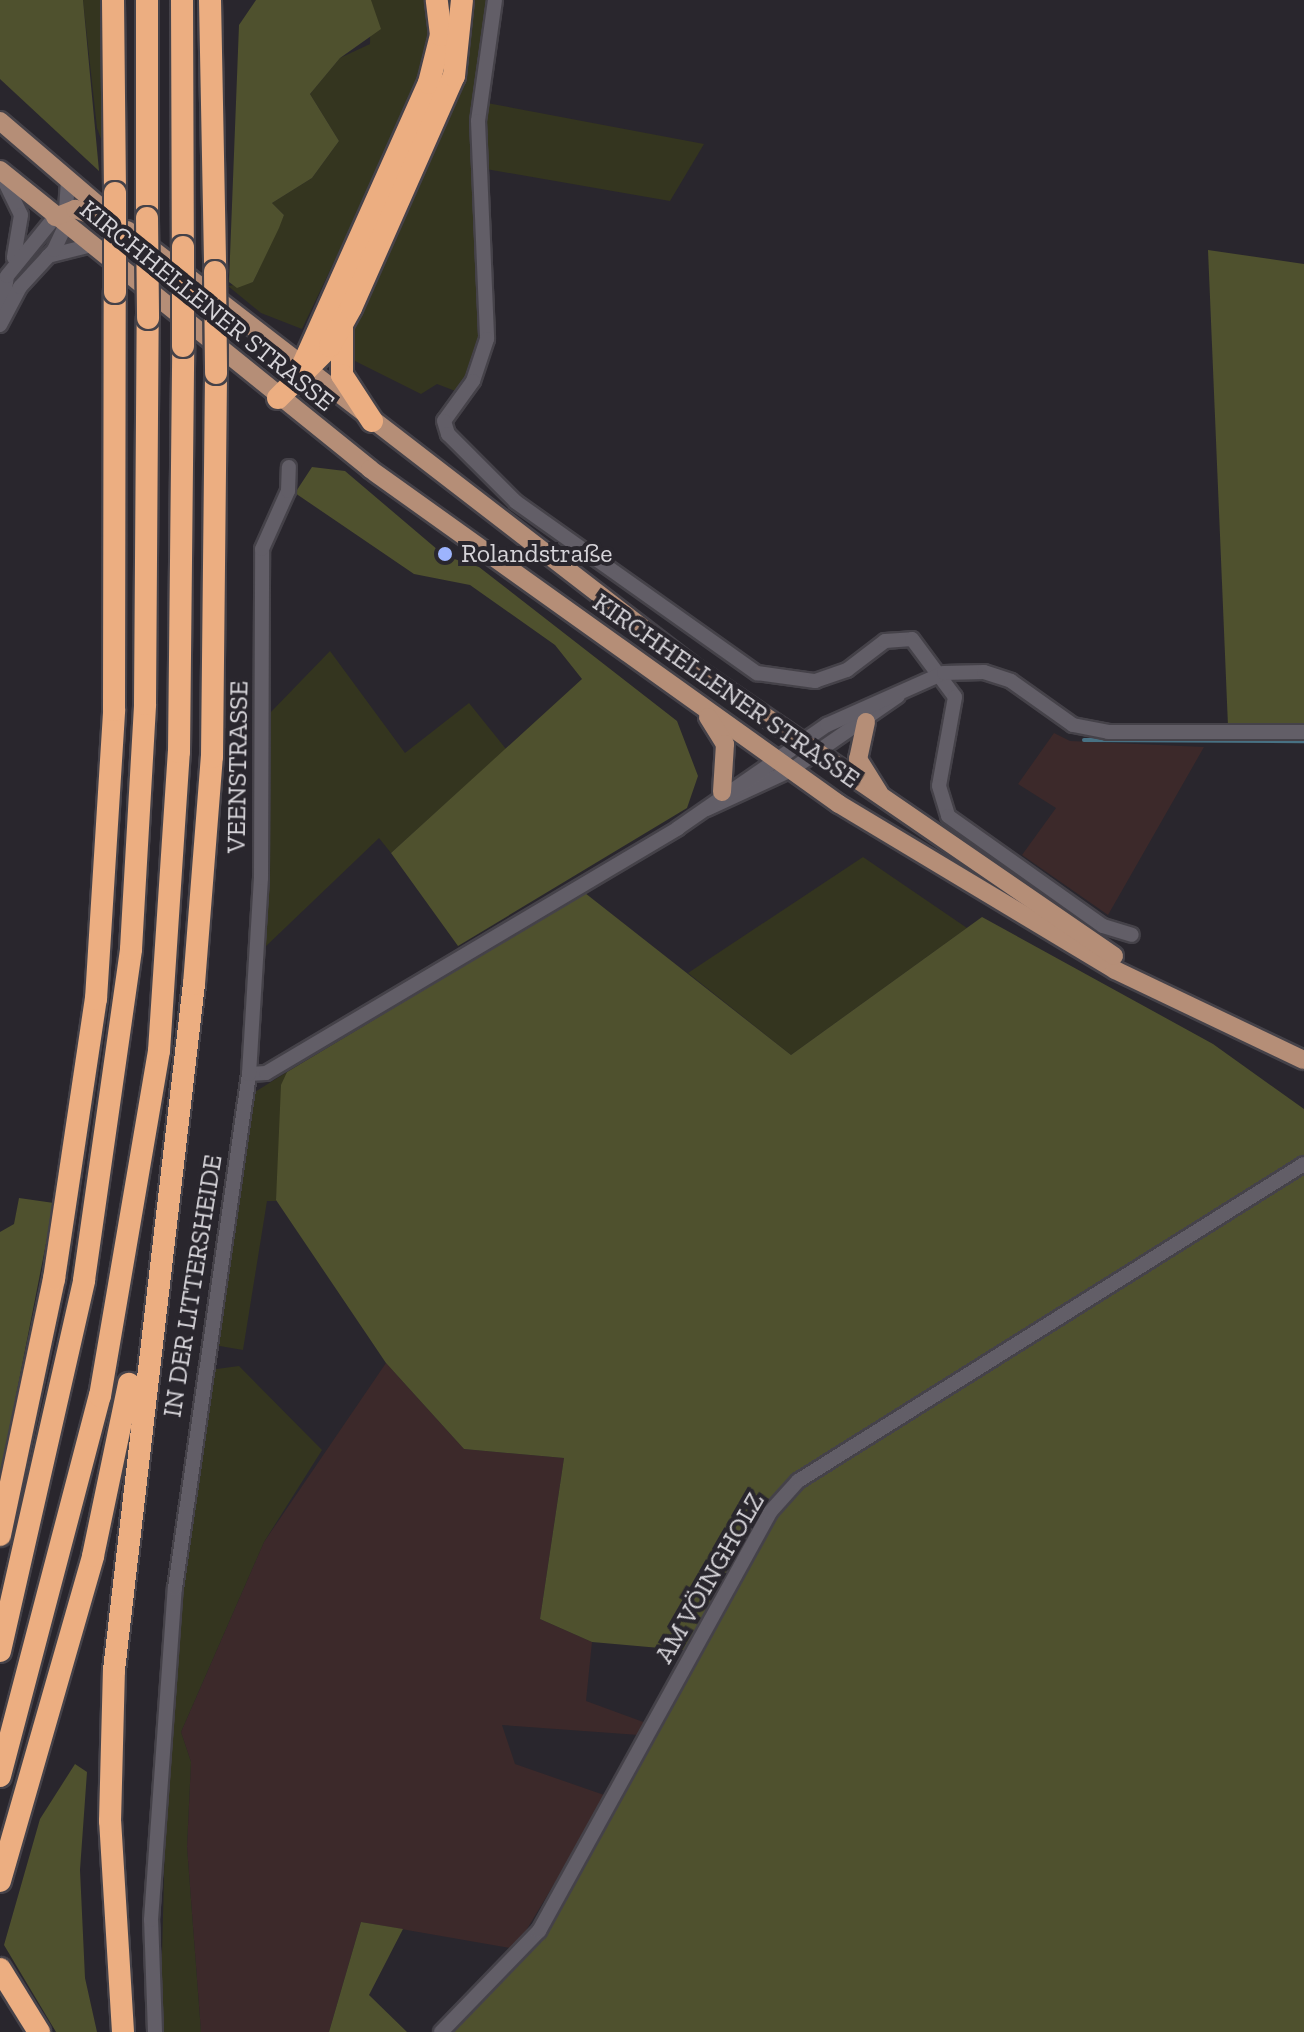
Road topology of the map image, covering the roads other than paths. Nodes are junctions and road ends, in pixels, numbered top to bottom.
1 (113, 0) edge
2 (147, 0) edge
3 (182, 0) edge
4 (210, 0) edge
5 (224, 0) edge
6 (437, 0) edge
7 (462, 0) edge
8 (495, 0) edge
9 (0, 121) edge
10 (212, 131) junction
11 (0, 171) edge
12 (68, 179) junction
13 (62, 218) junction
14 (127, 230) dead end
15 (88, 246) junction
16 (48, 256) junction
17 (7, 276) junction
18 (342, 324) junction
19 (0, 325) edge
20 (301, 369) junction
21 (278, 398) junction
22 (372, 421) junction
23 (289, 467) dead end
24 (944, 673) junction
25 (909, 687) junction
26 (701, 709) junction
27 (866, 722) junction
28 (1304, 732) edge
29 (800, 742) junction
30 (816, 754) junction
31 (783, 764) junction
32 (722, 792) junction
33 (885, 802) junction
34 (703, 810) junction
35 (1132, 935) dead end
36 (1187, 1002) junction
37 (1304, 1060) edge
38 (249, 1074) junction
39 (181, 1096) junction
40 (1304, 1164) edge
41 (66, 1202) junction
42 (65, 1382) junction
43 (0, 1535) edge
44 (0, 1651) edge
45 (0, 1776) edge
46 (0, 1881) edge
47 (0, 1969) edge
48 (39, 2032) edge
49 (123, 2032) edge
50 (155, 2032) edge
51 (441, 2032) edge

1 - 41 highway, bridge
2 - 42 highway, bridge
3 - 45 highway, bridge
4 - 10 highway
5 - 10 highway
6 - 20 highway
7 - 18 highway
8 - 24 street, KIRCHHELLENER STRASSE
9 - 12 main road, KIRCHHELLENER STRASSE
10 - 39 highway, bridge
11 - 13 main road, KIRCHHELLENER STRASSE
11 - 17 street, KIRCHHELLENER STRASSE
12 - 13 street
12 - 13 main road, KIRCHHELLENER STRASSE
13 - 15 main road, KIRCHHELLENER STRASSE
13 - 16 street
13 - 17 street
14 - 20 main road, KIRCHHELLENER STRASSE
15 - 16 street
15 - 21 main road, KIRCHHELLENER STRASSE
16 - 19 street
17 - 19 street, KIRCHHELLENER STRASSE
18 - 20 highway
18 - 22 highway
20 - 21 highway
20 - 22 main road, KIRCHHELLENER STRASSE
21 - 26 main road, KIRCHHELLENER STRASSE
22 - 29 main road, KIRCHHELLENER STRASSE
23 - 38 street, VEENSTRASSE
24 - 25 street
24 - 28 street
24 - 35 street
25 - 27 street
25 - 29 street
26 - 31 main road, KIRCHHELLENER STRASSE
26 - 32 main road
27 - 30 street
27 - 33 main road
29 - 30 main road, KIRCHHELLENER STRASSE
29 - 31 street
30 - 31 street
30 - 33 main road, KIRCHHELLENER STRASSE
31 - 32 street
31 - 34 street
31 - 36 main road, KIRCHHELLENER STRASSE
32 - 34 street
33 - 36 main road, KIRCHHELLENER STRASSE
34 - 38 street
36 - 37 main road, KIRCHHELLENER STRASSE
38 - 50 street, IN DER LITTERSHEIDE
39 - 46 highway
39 - 49 highway
40 - 51 street, AM VÖINGHOLZ
41 - 42 highway
41 - 43 highway
42 - 44 highway
47 - 48 highway

